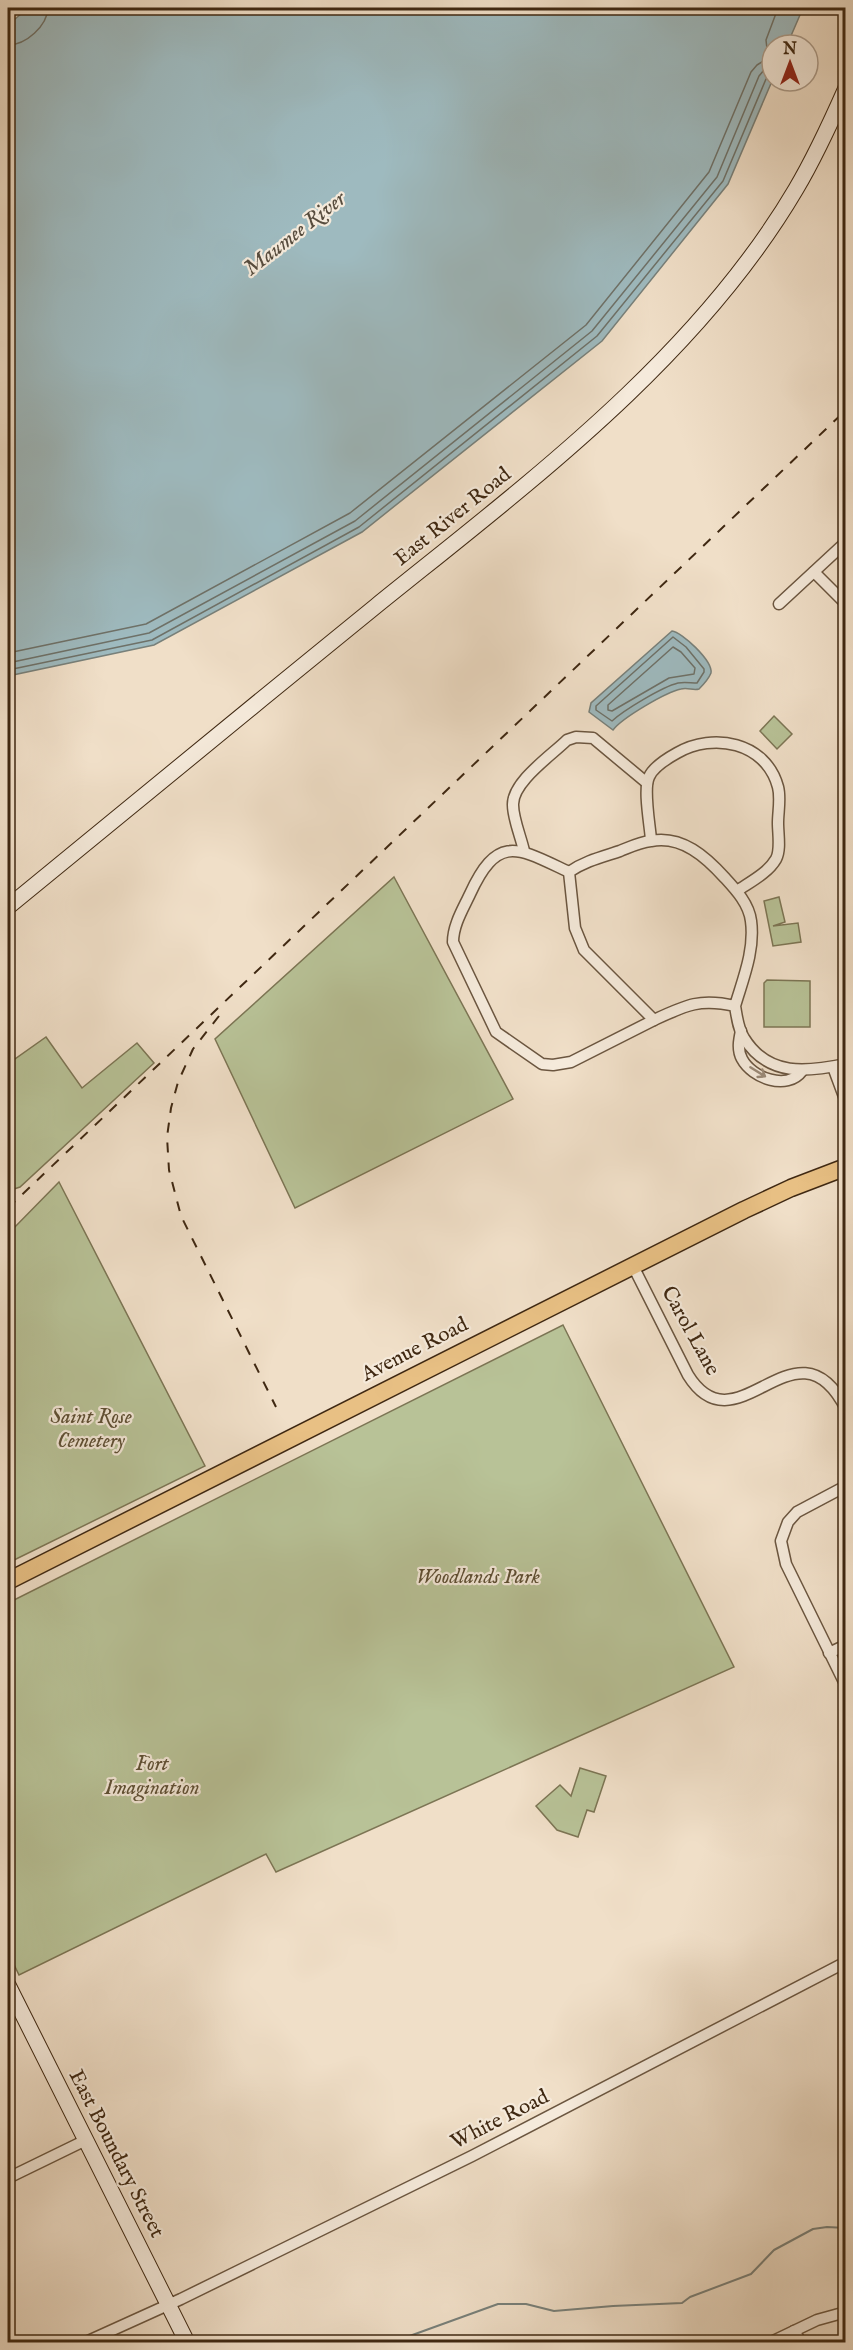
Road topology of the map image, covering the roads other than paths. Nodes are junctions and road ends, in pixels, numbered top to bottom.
1 (846, 88) edge
2 (846, 542) edge
3 (814, 572) junction
4 (779, 604) dead end
5 (846, 604) edge
6 (647, 783) junction
7 (651, 840) junction
8 (524, 851) junction
9 (569, 872) junction
10 (737, 891) junction
11 (8, 907) edge
12 (735, 1006) junction
13 (654, 1020) junction
14 (741, 1030) junction
15 (846, 1064) edge
16 (833, 1067) junction
17 (802, 1071) junction
18 (846, 1102) edge
19 (846, 1167) edge
20 (633, 1266) junction
21 (846, 1409) edge
22 (846, 1486) edge
23 (8, 1581) edge
24 (846, 1645) edge
25 (829, 1653) junction
26 (846, 1686) edge
27 (846, 1962) edge
28 (8, 1985) edge
29 (86, 2140) junction
30 (8, 2178) edge
31 (168, 2304) junction
32 (846, 2312) edge
33 (794, 2331) junction
34 (86, 2343) edge
35 (187, 2343) edge
36 (771, 2343) edge
37 (801, 2343) edge

1 - 11 main road, East River Road
2 - 3 street
3 - 4 street
3 - 5 street
6 - 7 street
6 - 8 street
6 - 10 street
7 - 9 street
7 - 10 street
8 - 9 street
8 - 13 street
9 - 13 street
10 - 12 street
12 - 13 street
12 - 14 street
14 - 17 street
14 -> 17 street
15 - 16 street
16 - 17 street
16 - 18 street
19 - 20 main road, Avenue Road
20 - 21 street, Carol Lane
20 - 23 main road, Avenue Road
22 - 25 street
24 - 25 street
25 - 26 street
27 - 31 street, White Road
28 - 29 main road, East Boundary Street
29 - 30 street
29 - 31 main road, East Boundary Street
31 - 34 street, White Road
31 - 35 main road, East Boundary Street
32 - 33 street
33 - 36 street
33 - 37 street

